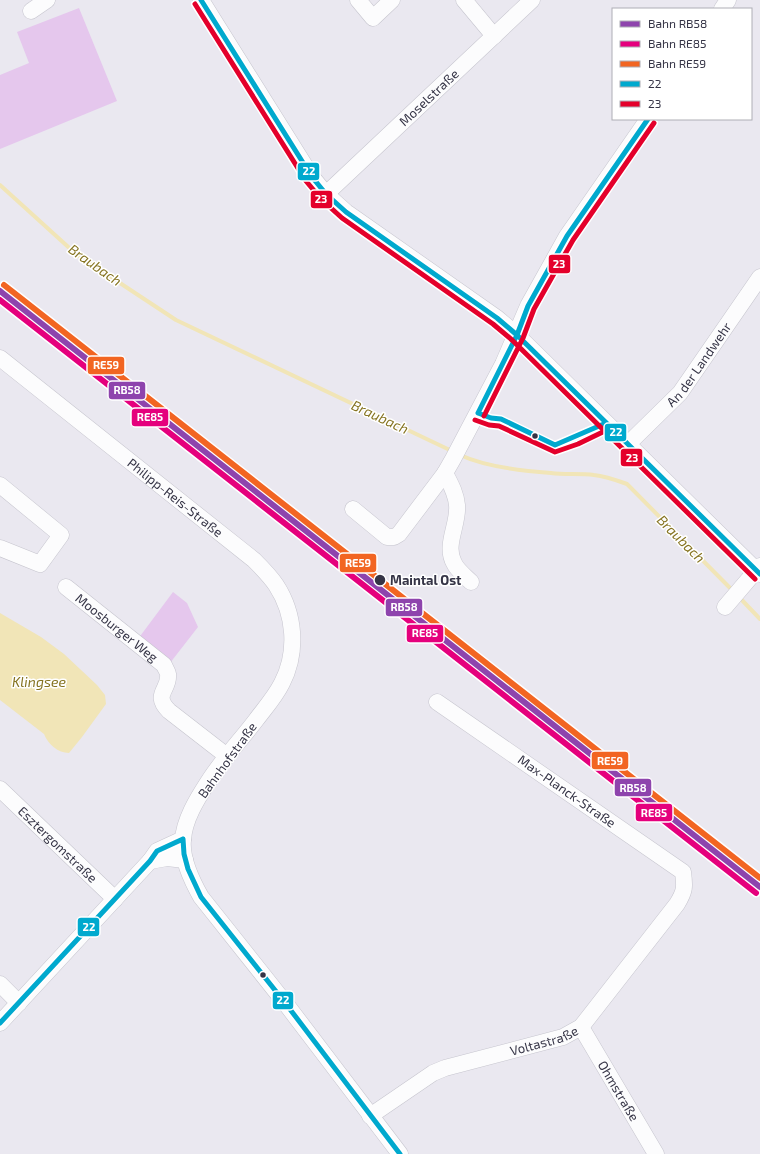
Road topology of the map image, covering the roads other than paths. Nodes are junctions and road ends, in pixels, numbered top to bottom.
1 (47, 0) edge
2 (201, 0) edge
3 (358, 0) edge
4 (392, 0) edge
5 (464, 0) edge
6 (532, 0) edge
7 (31, 11) dead end
8 (494, 36) junction
9 (647, 120) edge
10 (326, 194) junction
11 (760, 277) edge
12 (516, 335) junction
13 (0, 358) edge
14 (628, 444) junction
15 (445, 472) junction
16 (0, 485) edge
17 (353, 509) dead end
18 (0, 548) edge
19 (759, 570) edge
20 (471, 582) dead end
21 (66, 587) dead end
22 (725, 607) dead end
23 (287, 671) joint
24 (437, 702) dead end
25 (227, 756) junction
26 (0, 789) edge
27 (183, 839) junction
28 (185, 860) junction
29 (150, 861) junction
30 (685, 887) joint
31 (115, 899) junction
32 (0, 984) edge
33 (19, 1003) junction
34 (0, 1023) edge
35 (580, 1027) junction
36 (370, 1116) junction
37 (400, 1154) edge
38 (656, 1154) edge

1 - 7 street
2 - 10 street
3 - 4 street
5 - 8 street
6 - 8 street, Moselstraße
8 - 10 street, Moselstraße
9 - 12 street
10 - 12 street
11 - 14 street, An der Landwehr
12 - 14 street
12 - 15 street
13 - 23 street, Philipp-Reis-Straße
14 - 19 street
15 - 17 street
15 - 20 street
16 - 18 street
19 - 22 street
21 - 25 street, Moosburger Weg
23 - 25 street, Bahnhofstraße
24 - 30 street, Max-Planck-Straße
25 - 27 street, Bahnhofstraße
26 - 31 street, Esztergomstraße
27 - 28 street
27 - 29 street
28 - 29 street
28 - 36 street
29 - 31 street
30 - 35 street, Voltastraße
31 - 33 street
32 - 33 street
33 - 34 street
35 - 36 street, Voltastraße
35 - 38 street, Ohmstraße
36 - 37 street

